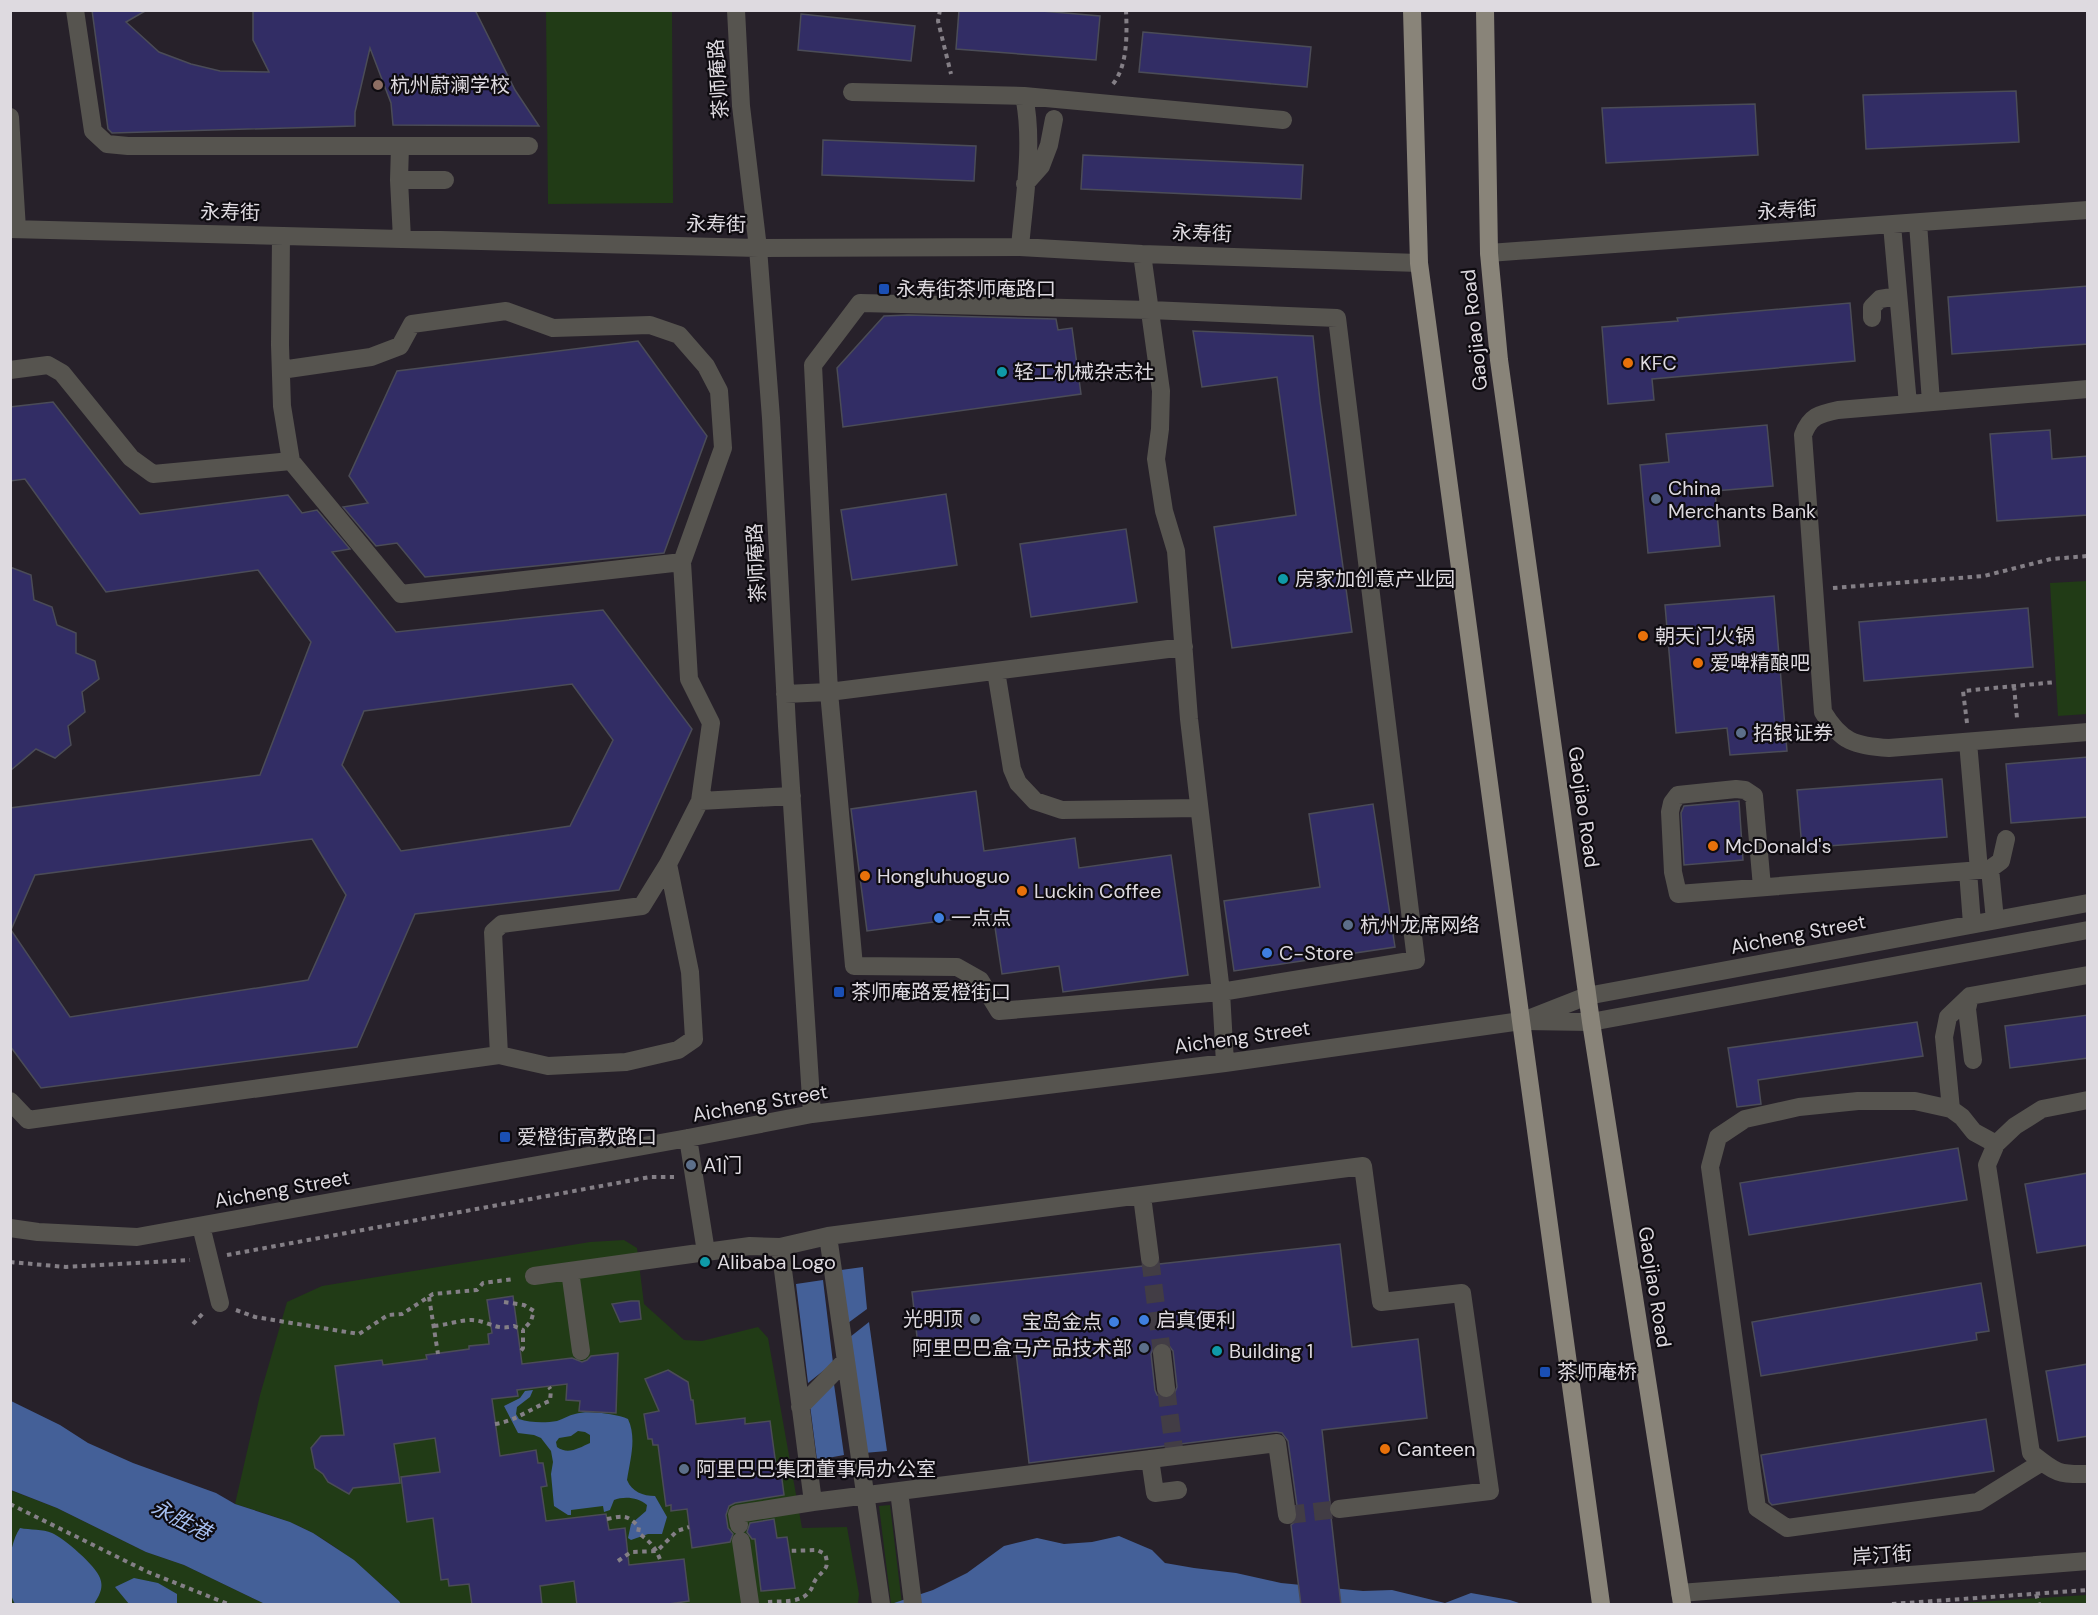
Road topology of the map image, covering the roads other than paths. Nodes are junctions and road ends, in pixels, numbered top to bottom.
1 (75, 10) edge
2 (736, 10) edge
3 (1412, 10) edge
4 (1485, 10) edge
5 (852, 92) dead end
6 (1024, 96) junction
7 (10, 117) edge
8 (1054, 119) dead end
9 (1283, 120) dead end
10 (400, 146) junction
11 (529, 146) dead end
12 (399, 180) junction
13 (445, 180) dead end
14 (1025, 183) junction
15 (2088, 210) edge
16 (1918, 223) junction
17 (1892, 225) junction
18 (14, 229) edge
19 (281, 236) junction
20 (402, 239) junction
21 (1020, 247) junction
22 (758, 248) junction
23 (1489, 253) junction
24 (1142, 254) junction
25 (1419, 263) junction
26 (1898, 297) junction
27 (1150, 310) junction
28 (1872, 318) dead end
29 (10, 370) edge
30 (281, 370) junction
31 (2088, 390) edge
32 (1930, 402) junction
33 (1908, 404) junction
34 (291, 461) junction
35 (682, 562) junction
36 (1184, 647) junction
37 (996, 671) junction
38 (829, 692) junction
39 (785, 694) junction
40 (2088, 732) edge
41 (1968, 742) junction
42 (792, 796) junction
43 (700, 801) junction
44 (1199, 808) junction
45 (2006, 839) dead end
46 (668, 864) junction
47 (1979, 870) junction
48 (1762, 887) junction
49 (2088, 903) edge
50 (1995, 920) junction
51 (1972, 924) junction
52 (2088, 930) edge
53 (2088, 975) edge
54 (1221, 992) junction
55 (1587, 996) junction
56 (1970, 996) junction
57 (1521, 1022) junction
58 (1591, 1022) junction
59 (499, 1055) junction
60 (1973, 1060) dead end
61 (1225, 1063) junction
62 (2088, 1100) edge
63 (10, 1101) edge
64 (1951, 1109) junction
65 (812, 1114) junction
66 (688, 1138) junction
67 (1996, 1144) junction
68 (1142, 1196) junction
69 (201, 1226) junction
70 (10, 1228) edge
71 (828, 1236) junction
72 (780, 1247) junction
73 (706, 1252) junction
74 (1149, 1258) tunnel mouth
75 (570, 1271) junction
76 (534, 1276) dead end
77 (212, 1307) road end
78 (581, 1351) dead end
79 (1162, 1353) tunnel mouth
80 (846, 1360) junction
81 (1166, 1388) tunnel mouth
82 (800, 1407) junction
83 (1150, 1459) junction
84 (2042, 1462) junction
85 (2088, 1474) edge
86 (1178, 1490) dead end
87 (899, 1491) junction
88 (866, 1495) junction
89 (813, 1502) junction
90 (1339, 1509) tunnel mouth
91 (1287, 1515) dead end
92 (2088, 1561) edge
93 (1681, 1599) edge
94 (750, 1603) edge
95 (1601, 1603) edge
96 (881, 1605) edge
97 (913, 1605) edge

1 - 10 street
2 - 22 street, 茶师庵路
3 - 25 main road
4 - 23 main road, Gaojiao Road
5 - 6 street
6 - 9 street
6 - 14 street
7 - 18 street
8 - 14 street
10 - 11 street
10 - 12 street
12 - 13 street
12 - 20 street
14 - 21 street
15 - 16 street, 永寿街
16 - 17 street, 永寿街
16 - 32 street
17 - 23 street, 永寿街
17 - 26 street
18 - 19 street, 永寿街
19 - 20 street, 永寿街
19 - 30 street
20 - 22 street, 永寿街
21 - 22 street, 永寿街
21 - 24 street, 永寿街
22 - 39 street, 茶师庵路
23 - 55 main road, Gaojiao Road
24 - 25 street, 永寿街
24 - 27 street
25 - 57 main road
26 - 28 street
26 - 33 street
27 - 36 street
27 - 38 street
27 - 54 street
29 - 34 street
30 - 34 street
30 - 35 street
31 - 32 street
32 - 33 street
33 - 41 street
34 - 35 street
35 - 43 street
36 - 37 street
36 - 44 street
37 - 38 street
37 - 44 street
38 - 39 street
38 - 54 street
39 - 42 street, 茶师庵路
40 - 41 street
41 - 47 street
42 - 43 street
42 - 65 street, 茶师庵路
43 - 46 street
44 - 54 street
45 - 47 street
46 - 59 street
46 - 59 street
47 - 48 street
47 - 50 street
47 - 51 street
48 - 48 street
49 - 50 street, Aicheng Street
50 - 51 street, Aicheng Street
51 - 55 street, Aicheng Street
52 - 58 street, Aicheng Street
53 - 56 street
54 - 61 street
55 - 57 street, Aicheng Street
55 - 58 main road, Gaojiao Road
56 - 60 street
56 - 64 street
57 - 58 street, Aicheng Street
57 - 61 street, Aicheng Street
57 - 95 main road
58 - 93 main road, Gaojiao Road
59 - 63 street
61 - 65 street, Aicheng Street
62 - 67 street
64 - 67 street
64 - 84 street
65 - 66 street, Aicheng Street
66 - 69 street, Aicheng Street
66 - 73 street
67 - 84 street
68 - 71 street
68 - 74 street
68 - 90 street
69 - 70 street, Aicheng Street
69 - 77 street
71 - 72 street
71 - 80 street
72 - 73 street
72 - 82 street
73 - 75 street
75 - 76 street
75 - 78 street
79 - 81 street
80 - 82 street
80 - 88 street
82 - 89 street
83 - 86 street
83 - 87 street
83 - 91 street
84 - 85 street
87 - 88 street
87 - 97 street
88 - 89 street
88 - 96 street
89 - 94 street
92 - 93 street, 岸汀街

